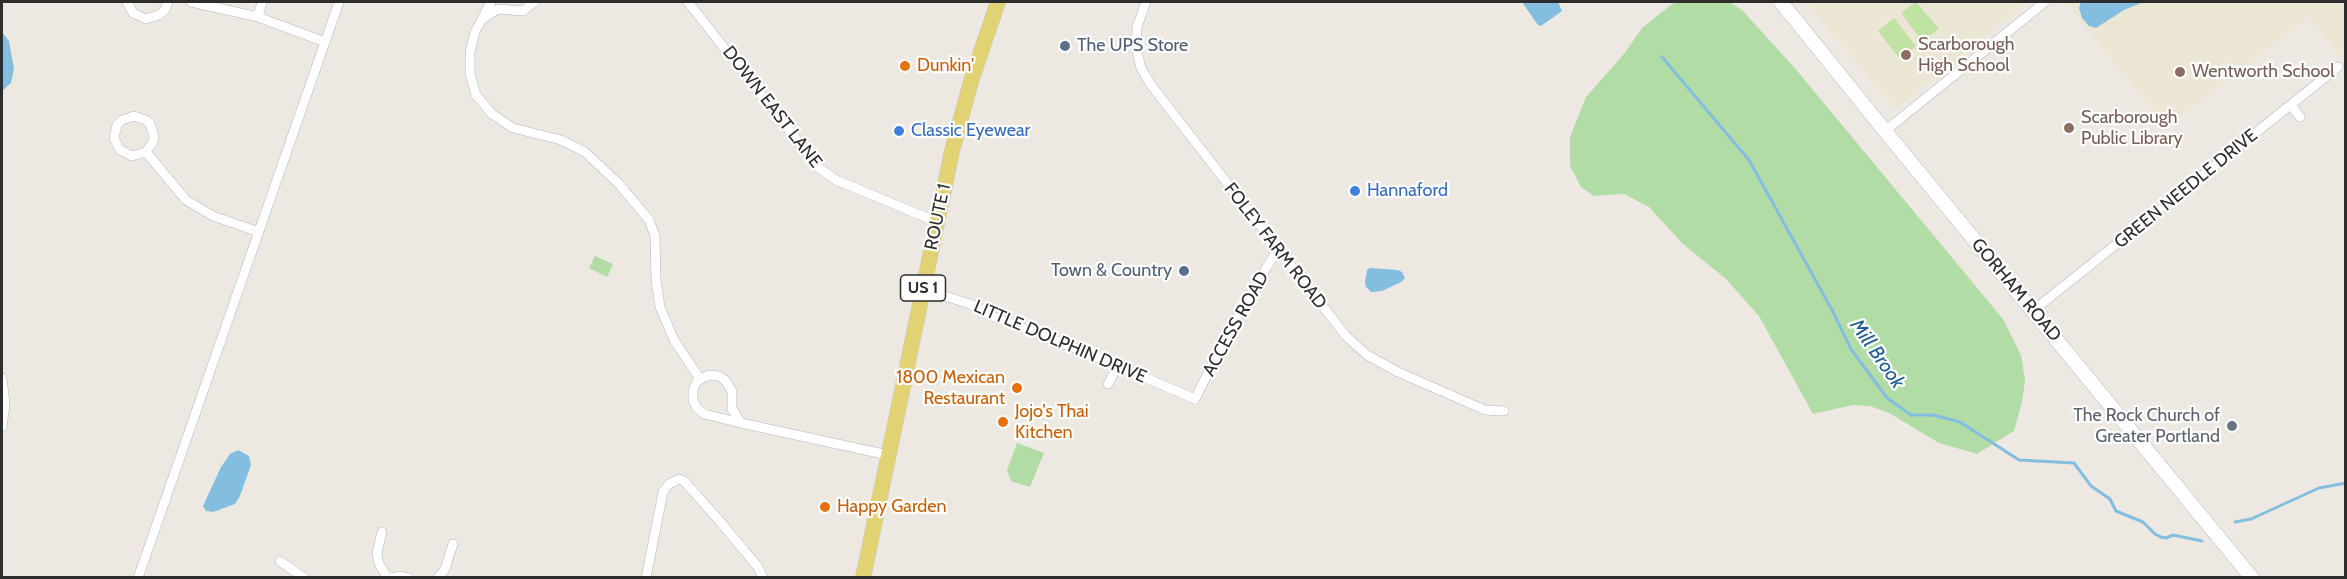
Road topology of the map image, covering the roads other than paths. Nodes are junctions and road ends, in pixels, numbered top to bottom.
1 (127, 2) edge
2 (168, 2) edge
3 (191, 2) edge
4 (262, 2) edge
5 (339, 2) edge
6 (491, 2) edge
7 (534, 2) edge
8 (688, 2) edge
9 (998, 2) edge
10 (1146, 2) edge
11 (1781, 2) edge
12 (2045, 2) edge
13 (258, 17) junction
14 (482, 19) junction
15 (325, 42) junction
16 (2338, 68) dead end
17 (2291, 105) junction
18 (2300, 117) dead end
19 (1885, 131) junction
20 (146, 152) junction
21 (937, 222) junction
22 (259, 232) junction
23 (1277, 250) junction
24 (923, 289) junction
25 (2034, 310) junction
26 (1118, 365) junction
27 (2, 378) edge
28 (700, 379) junction
29 (1108, 384) dead end
30 (1195, 399) joint
31 (1504, 411) dead end
32 (741, 423) junction
33 (2, 427) edge
34 (888, 455) junction
35 (382, 532) dead end
36 (453, 544) dead end
37 (280, 561) dead end
38 (138, 578) edge
39 (304, 578) edge
40 (389, 578) edge
41 (409, 578) edge
42 (438, 578) edge
43 (646, 578) edge
44 (763, 578) edge
45 (863, 578) edge
46 (2252, 578) edge

1 - 2 street
3 - 13 street
4 - 13 street
5 - 15 street
6 - 14 street
7 - 14 street
8 - 21 street, DOWN EAST LANE
9 - 21 main road, ROUTE 1 / US 1
10 - 23 street, FOLEY FARM ROAD
11 - 19 main road, GORHAM ROAD
12 - 19 street
13 - 15 street
14 - 28 street
15 - 22 street
16 - 17 street, GREEN NEEDLE DRIVE
17 - 18 street
17 - 25 street, GREEN NEEDLE DRIVE
19 - 25 main road, GORHAM ROAD
20 - 20 street
20 - 22 street
21 - 24 main road, ROUTE 1 / US 1
22 - 38 street
23 - 30 street, ACCESS ROAD
23 - 31 street, FOLEY FARM ROAD
24 - 26 street, LITTLE DOLPHIN DRIVE
24 - 34 main road, ROUTE 1 / US 1
25 - 46 main road, GORHAM ROAD
26 - 29 street
26 - 30 street, LITTLE DOLPHIN DRIVE
27 - 33 street
28 - 32 street
28 - 32 street
32 - 34 street
34 - 45 main road, ROUTE 1 / US 1
35 - 40 street
36 - 42 street
37 - 39 street
40 - 41 street
43 - 44 street

